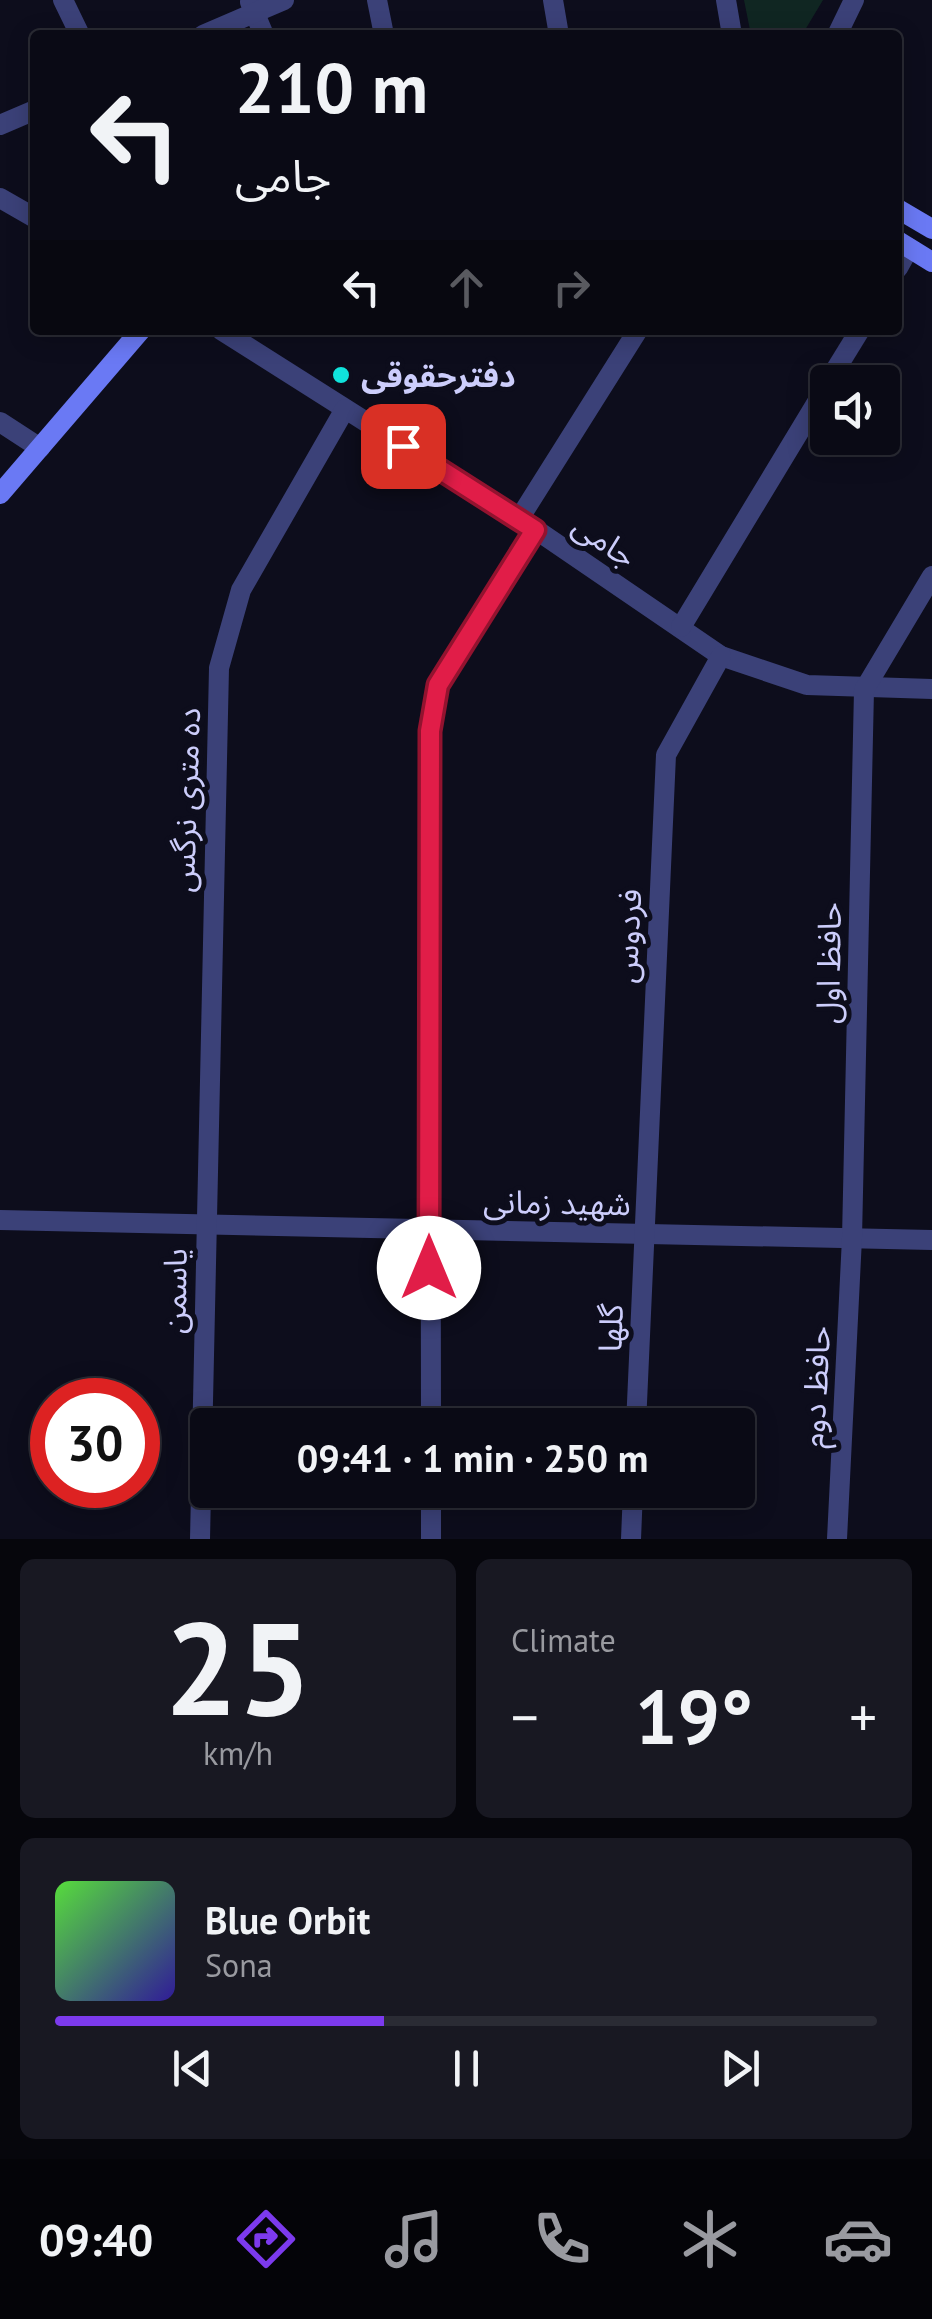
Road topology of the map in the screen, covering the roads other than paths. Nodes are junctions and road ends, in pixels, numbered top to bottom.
1 (64, 0) edge
2 (284, 0) edge
3 (376, 0) edge
4 (553, 0) edge
5 (726, 0) edge
6 (854, 0) edge
7 (252, 6) edge
8 (78, 30) edge
9 (212, 30) edge
10 (262, 30) edge
11 (383, 30) edge
12 (558, 30) edge
13 (731, 30) edge
14 (839, 30) edge
15 (30, 112) edge
16 (0, 125) edge
17 (0, 198) edge
18 (902, 211) edge
19 (30, 215) edge
20 (929, 221) edge
21 (904, 245) edge
22 (932, 262) edge
23 (137, 335) edge
24 (229, 335) edge
25 (635, 335) edge
26 (857, 335) edge
27 (839, 365) edge
28 (345, 409) junction
29 (810, 413) edge
30 (0, 422) edge
31 (40, 448) junction
32 (0, 494) edge
33 (527, 524) junction
34 (932, 576) edge
35 (681, 627) junction
36 (721, 656) junction
37 (932, 689) edge
38 (864, 690) junction
39 (0, 1220) edge
40 (205, 1224) junction
41 (429, 1229) junction
42 (644, 1234) junction
43 (852, 1238) junction
44 (932, 1240) edge
45 (430, 1408) edge
46 (637, 1408) edge
47 (431, 1508) edge
48 (632, 1508) edge
49 (200, 1539) edge
50 (432, 1539) edge
51 (631, 1539) edge
52 (838, 1539) edge

1 - 8 street
2 - 7 street
3 - 11 street
4 - 12 street
5 - 13 street
6 - 14 street
7 - 9 street
7 - 10 street
15 - 16 street
17 - 19 street
18 - 20 main road
21 - 22 main road
23 - 31 main road
24 - 28 street, جامی
25 - 33 street
26 - 27 street
28 - 33 street, جامی
28 - 40 street, ده متری نرگس
29 - 35 street
30 - 31 street
31 - 32 main road
33 - 35 street, جامی
33 - 41 street
34 - 38 street
35 - 36 street, جامی
36 - 38 street, جامی
36 - 42 street, فردوس
37 - 38 street, جامی
38 - 43 street, حافظ اول
39 - 40 street, شهید زمانی
40 - 41 street, شهید زمانی
40 - 49 street, یاسمن
41 - 42 street, شهید زمانی
41 - 45 street
42 - 43 street, شهید زمانی
42 - 46 street, گلها
43 - 44 street, شهید زمانی
43 - 52 street, حافظ دوم
47 - 50 street
48 - 51 street

